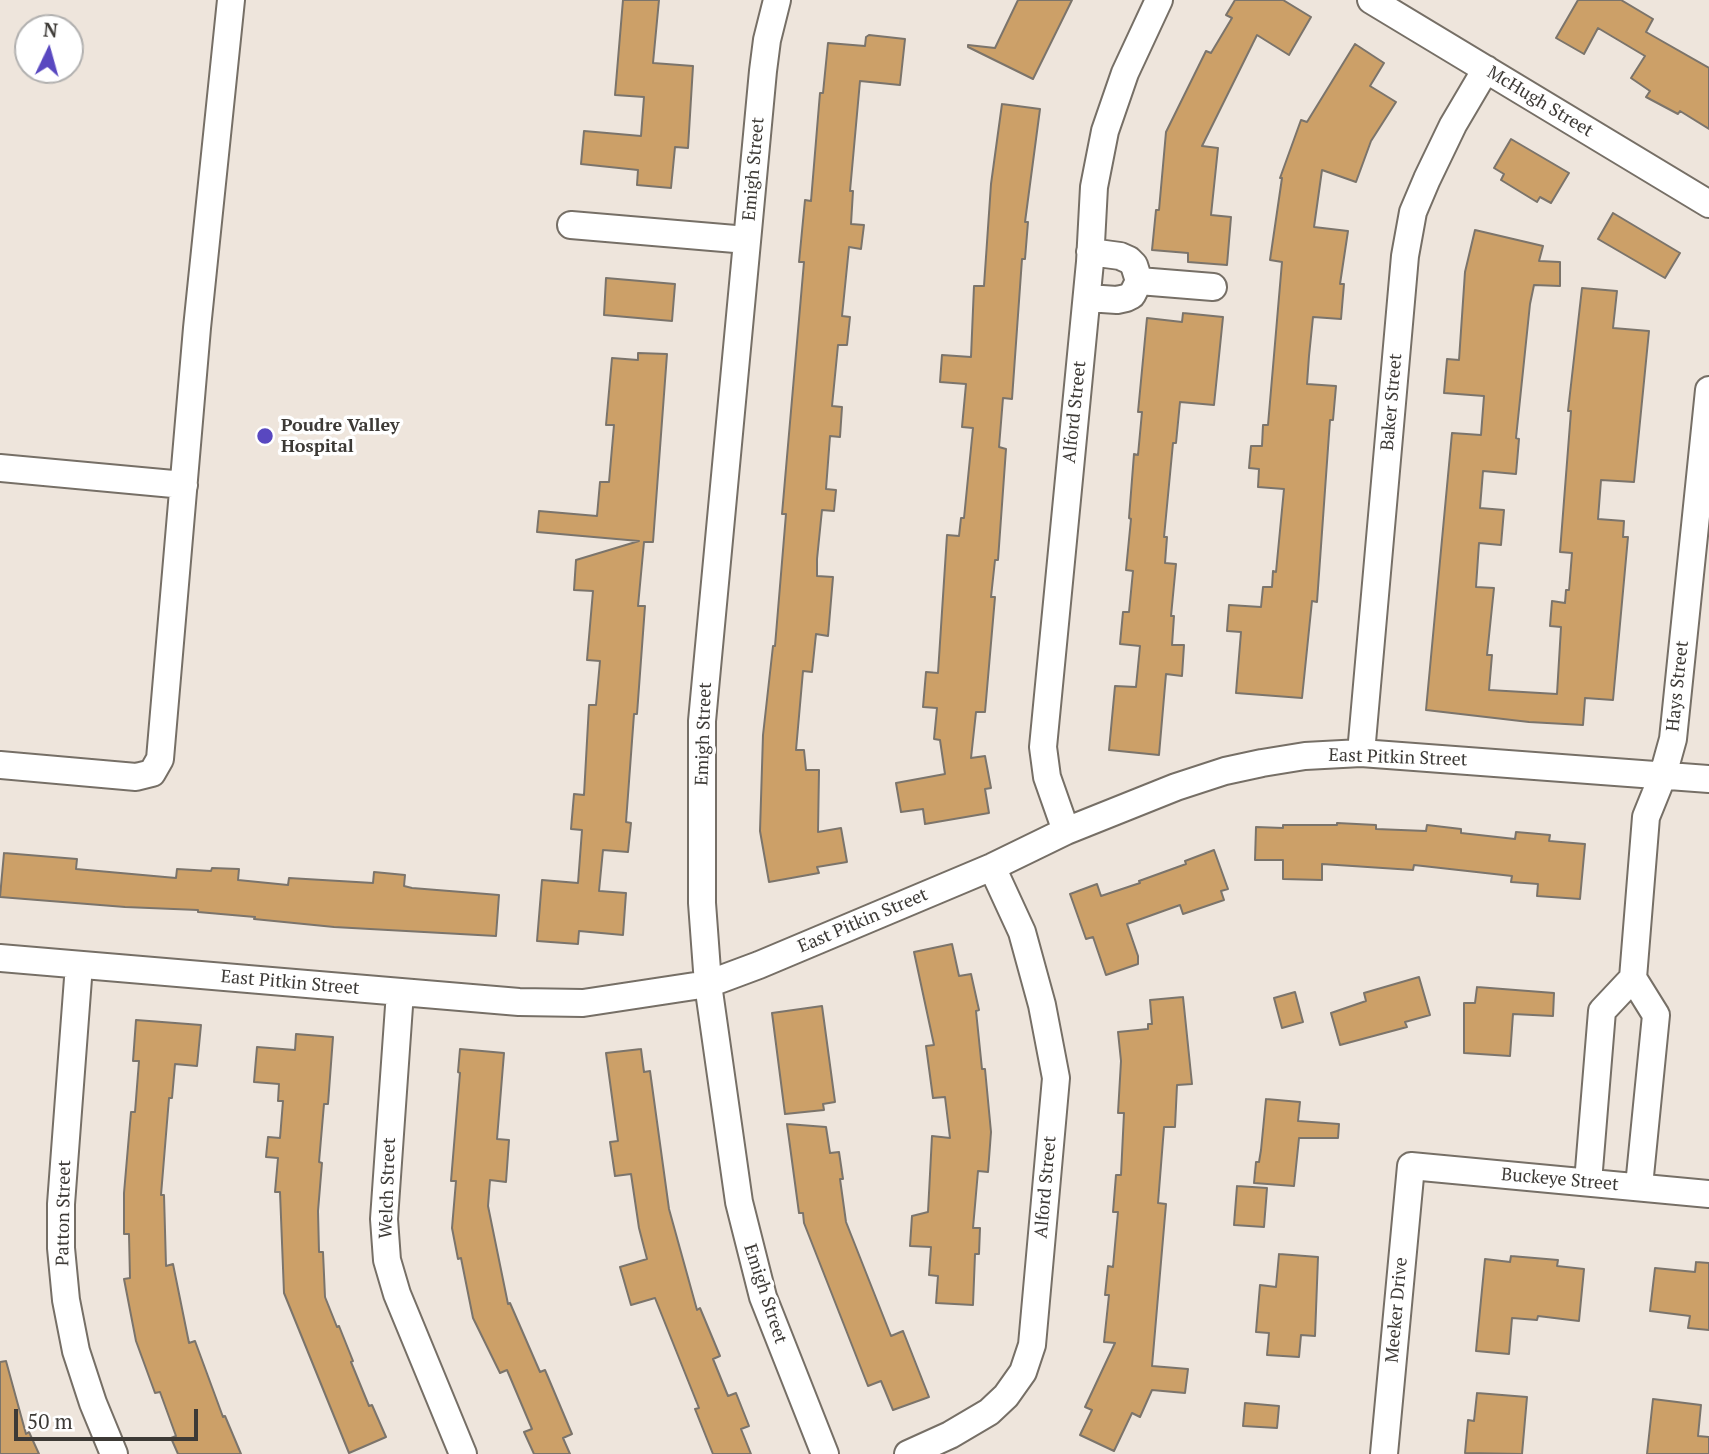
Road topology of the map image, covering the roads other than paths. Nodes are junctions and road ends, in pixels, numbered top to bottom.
1 (231, 0) edge
2 (777, 0) edge
3 (1159, 0) edge
4 (1371, 0) edge
5 (1486, 69) junction
6 (1709, 204) edge
7 (571, 225) dead end
8 (747, 240) junction
9 (1090, 251) junction
10 (1139, 281) junction
11 (1213, 287) dead end
12 (1087, 298) junction
13 (1709, 390) edge
14 (0, 468) edge
15 (184, 485) junction
16 (1361, 753) junction
17 (0, 765) edge
18 (1663, 775) junction
19 (1709, 779) edge
20 (1066, 831) junction
21 (992, 867) junction
22 (0, 958) edge
23 (79, 965) junction
24 (1633, 978) junction
25 (708, 984) junction
26 (401, 992) junction
27 (1411, 1166) joint
28 (1588, 1182) junction
29 (1639, 1186) junction
30 (1709, 1194) edge
31 (114, 1454) edge
32 (463, 1454) edge
33 (825, 1454) edge
34 (908, 1454) edge
35 (1384, 1454) edge

1 - 15 street
2 - 8 street, Emigh Street
3 - 9 street, Alford Street
4 - 5 street, McHugh Street
5 - 6 street, McHugh Street
5 - 16 street, Baker Street
7 - 8 street
8 - 25 street, Emigh Street
9 - 10 street
9 - 12 street, Alford Street
10 - 11 street
10 - 12 street
12 - 20 street, Alford Street
13 - 18 street, Hays Street
14 - 15 street
15 - 17 street
16 - 18 street, East Pitkin Street
16 - 20 street, East Pitkin Street
18 - 19 street, East Pitkin Street
18 - 24 street, Hays Street
20 - 21 street, East Pitkin Street
21 - 25 street, East Pitkin Street
21 - 34 street, Alford Street
22 - 23 street, East Pitkin Street
23 - 26 street, East Pitkin Street
23 - 31 street, Patton Street
24 - 28 street
24 - 29 street
25 - 26 street, East Pitkin Street
25 - 33 street, Emigh Street
26 - 32 street, Welch Street
27 - 28 street, Buckeye Street
27 - 35 street, Meeker Drive
28 - 29 street, Buckeye Street
29 - 30 street, Buckeye Street

